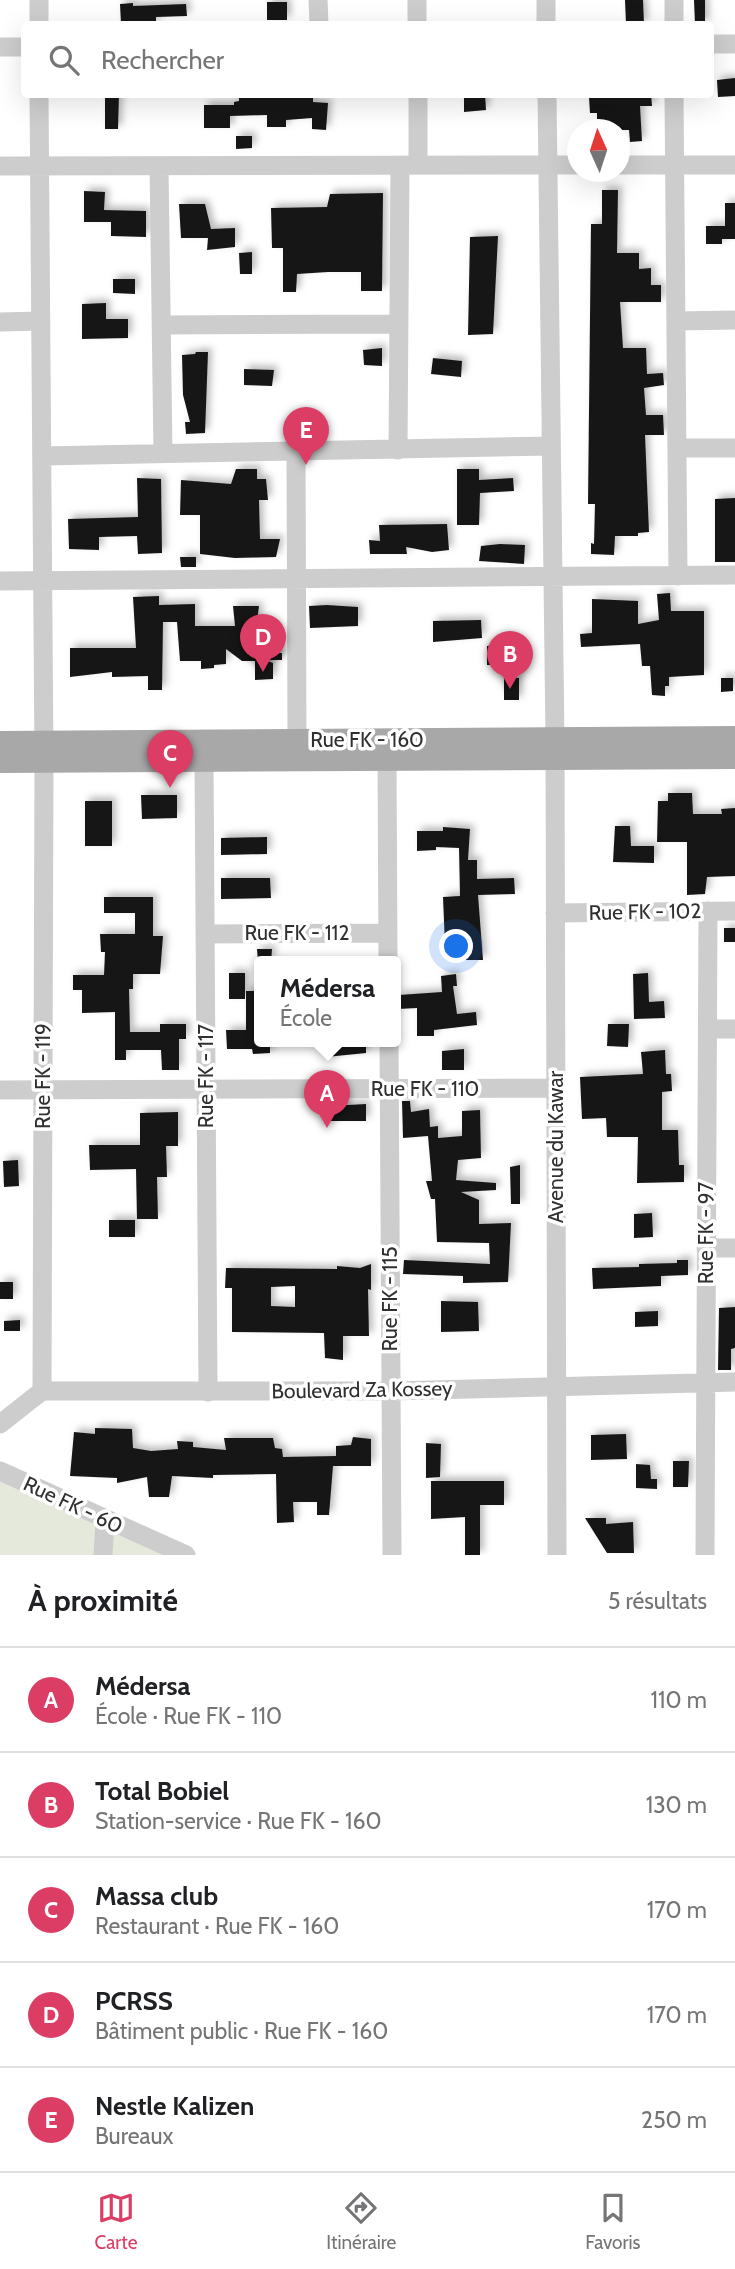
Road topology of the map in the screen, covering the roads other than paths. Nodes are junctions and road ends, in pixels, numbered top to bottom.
1 (39, 0) edge
2 (318, 0) edge
3 (417, 0) edge
4 (546, 0) edge
5 (674, 0) edge
6 (39, 21) edge
7 (319, 21) edge
8 (417, 21) edge
9 (546, 21) edge
10 (674, 21) edge
11 (714, 44) edge
12 (735, 44) edge
13 (0, 47) edge
14 (21, 47) edge
15 (39, 98) edge
16 (417, 98) edge
17 (547, 98) edge
18 (674, 98) edge
19 (409, 165) junction
20 (548, 165) junction
21 (567, 165) edge
22 (630, 165) edge
23 (675, 165) junction
24 (735, 165) edge
25 (0, 166) edge
26 (40, 166) junction
27 (159, 166) junction
28 (735, 320) edge
29 (41, 321) junction
30 (676, 321) junction
31 (0, 322) edge
32 (398, 324) junction
33 (161, 325) junction
34 (551, 446) junction
35 (677, 448) junction
36 (735, 448) edge
37 (397, 450) junction
38 (296, 451) junction
39 (163, 453) junction
40 (42, 456) junction
41 (735, 575) edge
42 (678, 576) junction
43 (553, 577) junction
44 (296, 579) junction
45 (43, 581) junction
46 (0, 582) edge
47 (735, 738) edge
48 (297, 740) junction
49 (0, 743) edge
50 (555, 749) junction
51 (44, 751) junction
52 (735, 757) edge
53 (204, 759) junction
54 (387, 759) junction
55 (0, 761) edge
56 (708, 911) junction
57 (735, 911) edge
58 (555, 913) junction
59 (388, 933) junction
60 (205, 934) junction
61 (388, 956) edge
62 (708, 1029) junction
63 (735, 1029) edge
64 (389, 1047) edge
65 (555, 1088) junction
66 (206, 1089) junction
67 (389, 1089) junction
68 (0, 1090) edge
69 (43, 1090) junction
70 (706, 1248) junction
71 (735, 1248) edge
72 (735, 1382) edge
73 (706, 1383) junction
74 (556, 1387) junction
75 (41, 1391) junction
76 (391, 1391) junction
77 (208, 1392) junction
78 (0, 1424) edge
79 (0, 1471) edge
80 (105, 1521) junction
81 (103, 1555) edge
82 (186, 1555) edge
83 (392, 1555) edge
84 (556, 1555) edge
85 (705, 1555) edge

1 - 6 street
2 - 7 street
3 - 8 street
4 - 9 street
5 - 10 street
11 - 12 street
13 - 14 street
15 - 26 street, Rue FK - 119
16 - 19 street
17 - 20 street, Avenue du Kawar
18 - 23 street
19 - 20 street
19 - 27 street
19 - 32 street
20 - 21 street
20 - 34 street, Avenue du Kawar
22 - 23 street
23 - 24 street
23 - 30 street
25 - 26 street
26 - 27 street
26 - 29 street, Rue FK - 119
27 - 33 street
28 - 30 street
29 - 31 street
29 - 40 street, Rue FK - 119
30 - 35 street
32 - 33 street
32 - 37 street
33 - 39 street
34 - 37 street
34 - 43 street, Avenue du Kawar
35 - 36 street
35 - 42 street
37 - 38 street
38 - 39 street
38 - 44 street
39 - 40 street
40 - 45 street, Rue FK - 119
41 - 42 street
42 - 43 street
43 - 44 street
43 - 50 street, Avenue du Kawar
44 - 45 street
44 - 48 street
45 - 46 street
45 - 51 street, Rue FK - 119
47 - 50 main road, Rue FK - 160
48 - 50 main road, Rue FK - 160
48 - 51 main road, Rue FK - 160
49 - 51 main road, Rue FK - 160
50 - 52 main road, Rue FK - 160
50 - 54 main road, Rue FK - 160
50 - 58 street, Avenue du Kawar
51 - 53 main road, Rue FK - 160
51 - 55 main road, Rue FK - 160
51 - 69 street, Rue FK - 119
53 - 54 main road, Rue FK - 160
53 - 60 street, Rue FK - 117
54 - 59 street
56 - 57 street, Rue FK - 102
56 - 58 street, Rue FK - 102
56 - 62 street, Rue FK - 97
58 - 65 street, Avenue du Kawar
59 - 60 street, Rue FK - 112
59 - 61 street
60 - 66 street, Rue FK - 117
62 - 63 street
62 - 70 street, Rue FK - 97
64 - 67 street, Rue FK - 115
65 - 67 street, Rue FK - 110
65 - 74 street, Avenue du Kawar
66 - 67 street, Rue FK - 110
66 - 69 street, Rue FK - 110
66 - 77 street, Rue FK - 117
67 - 76 street, Rue FK - 115
68 - 69 street, Rue FK - 110
69 - 75 street, Rue FK - 119
70 - 71 street
70 - 73 street, Rue FK - 97
72 - 73 street, Boulevard Za Kossey
73 - 74 street, Boulevard Za Kossey
73 - 85 street, Rue FK - 97
74 - 76 street, Boulevard Za Kossey
74 - 84 street, Avenue du Kawar
75 - 77 street, Boulevard Za Kossey
75 - 78 street
76 - 77 street, Boulevard Za Kossey
76 - 83 street, Rue FK - 115
79 - 80 street, Rue FK - 60
80 - 81 street
80 - 82 street, Rue FK - 60

